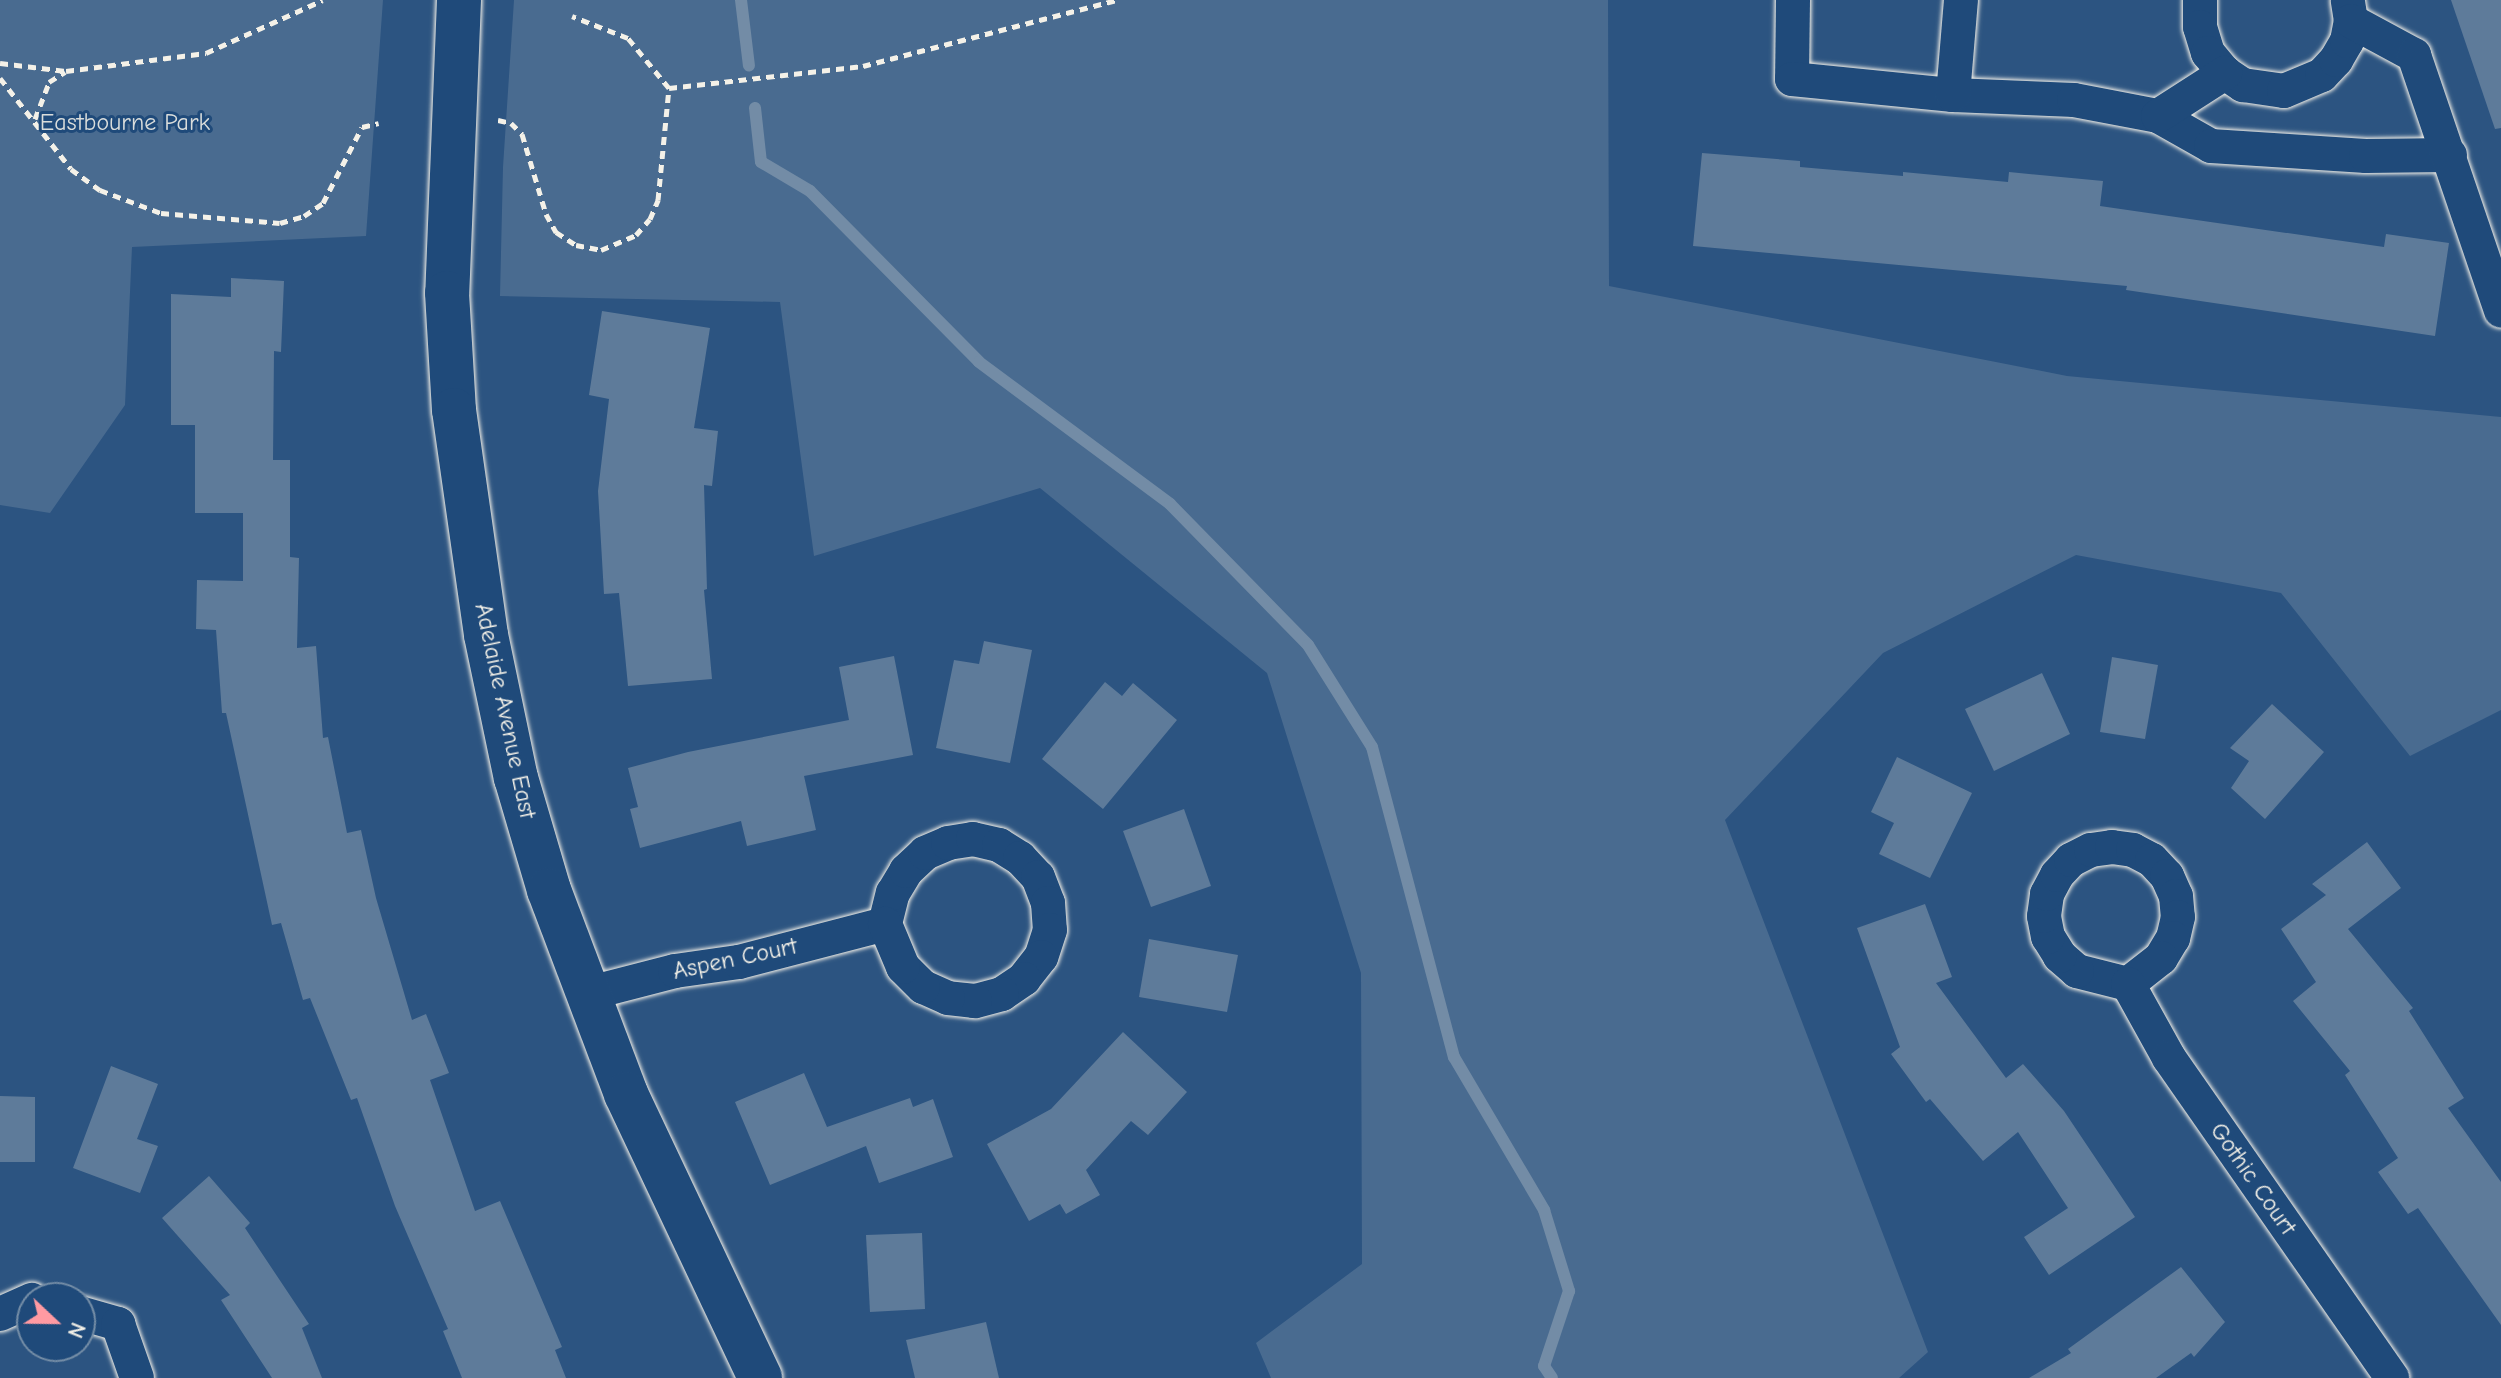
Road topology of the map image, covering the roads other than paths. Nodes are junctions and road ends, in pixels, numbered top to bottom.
1 (459, 0) edge
2 (1793, 0) edge
3 (1961, 0) edge
4 (2200, 0) edge
5 (2350, 10) edge
6 (2225, 73) junction
7 (1953, 95) junction
8 (2158, 116) junction
9 (2450, 155) junction
10 (2501, 311) edge
11 (885, 924) junction
12 (2128, 984) dead end
13 (586, 994) junction
14 (96, 1318) edge
15 (2384, 1375) edge
16 (137, 1378) edge
17 (760, 1378) edge

1 - 13 main road, Adelaide Avenue East
2 - 7 street
3 - 7 street
4 - 6 street
5 - 6 street
5 - 9 street
6 - 8 street
7 - 8 street
8 - 9 street
9 - 10 street
11 - 11 street
11 - 13 street, Aspen Court
12 - 15 street, Gothic Court
13 - 17 main road, Adelaide Avenue East
14 - 16 street

